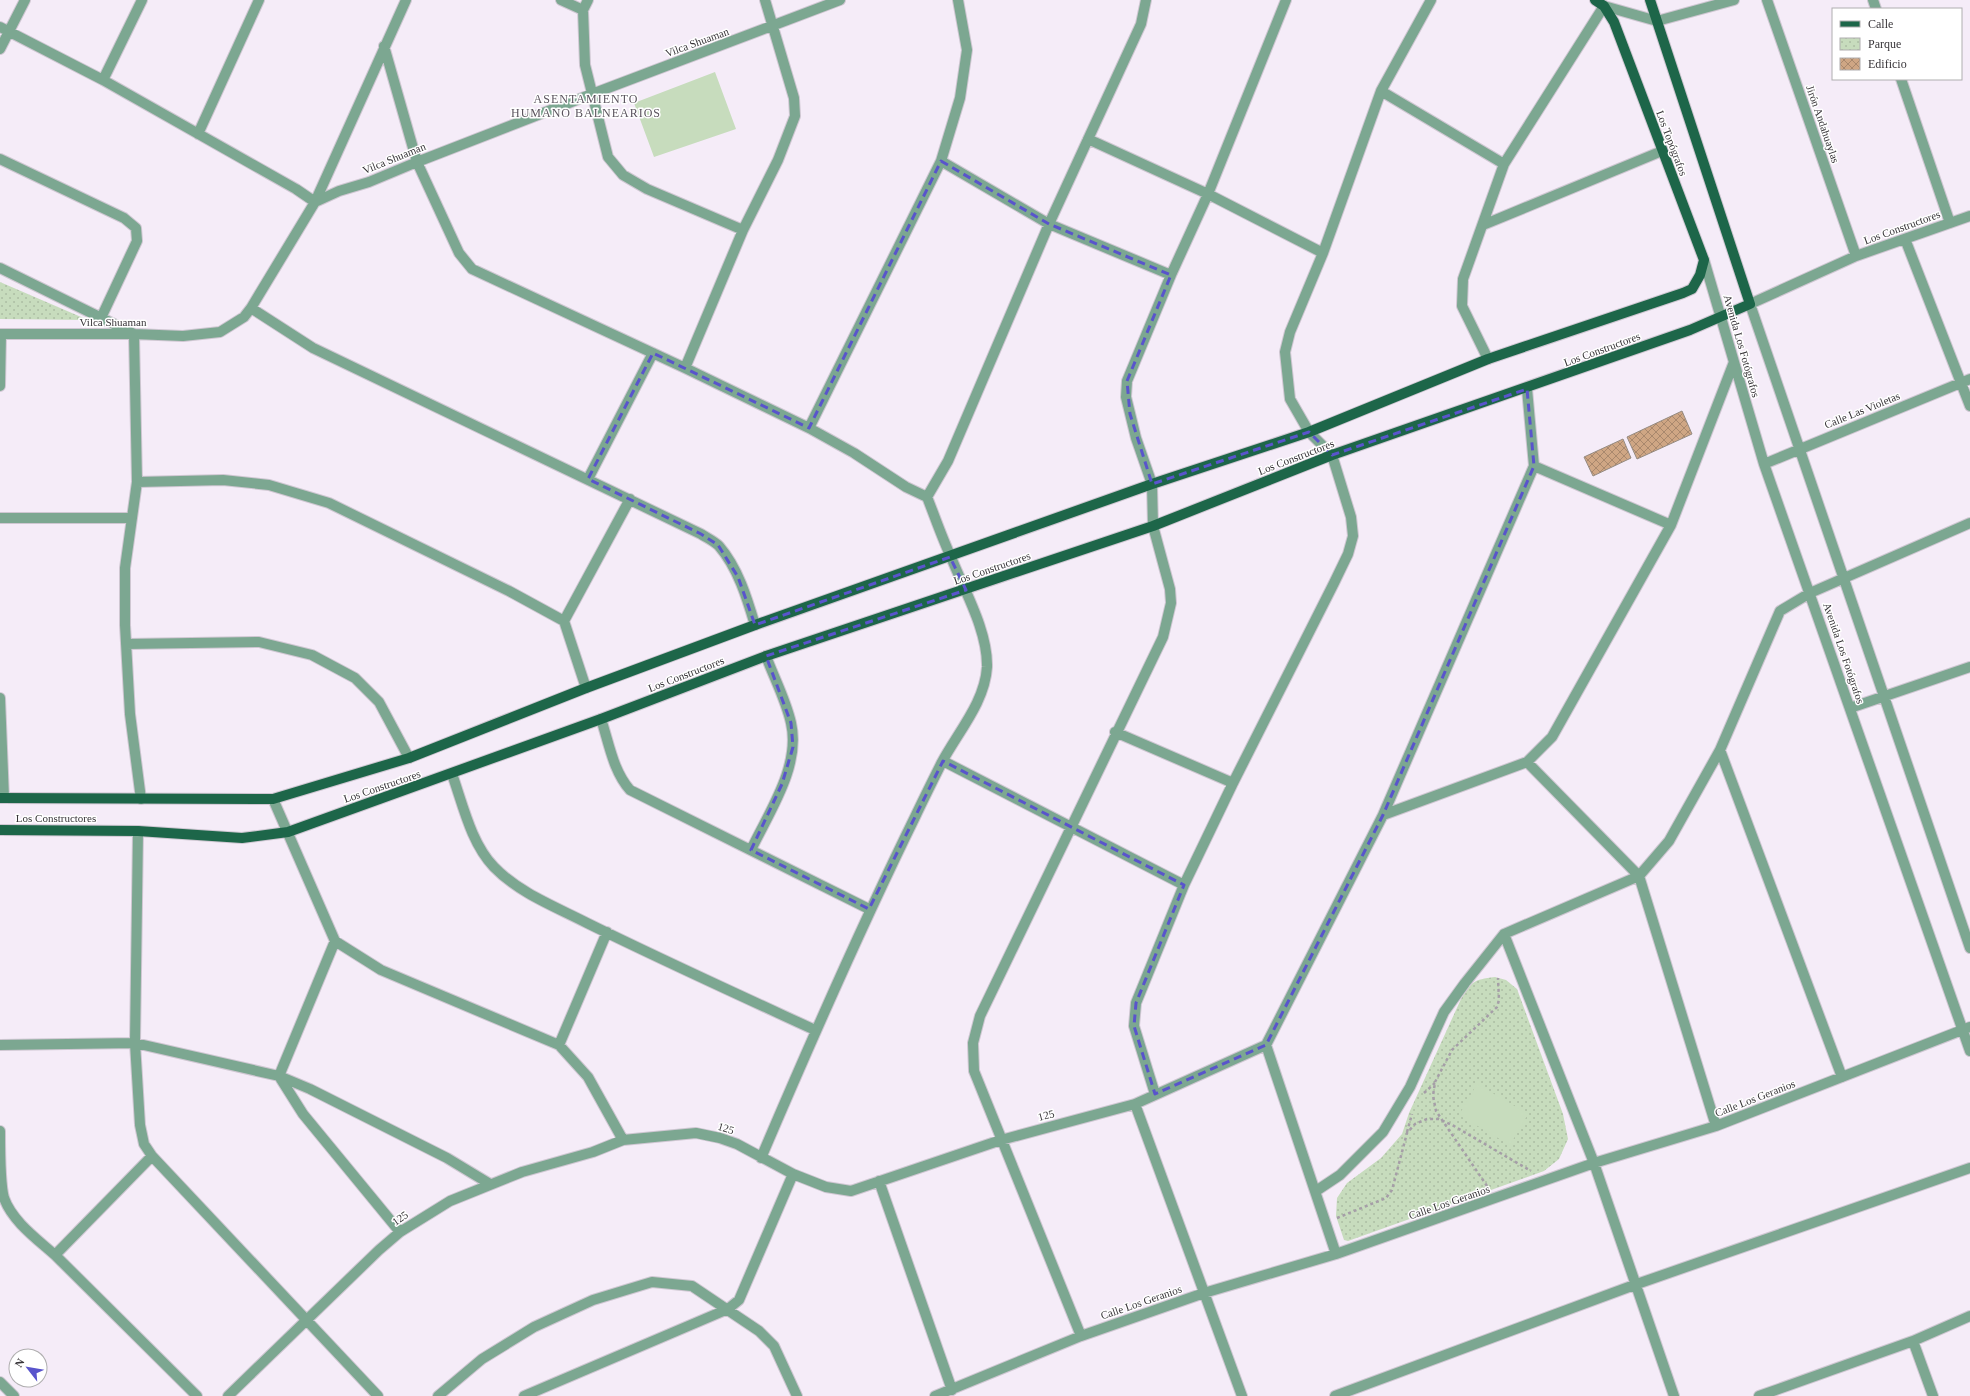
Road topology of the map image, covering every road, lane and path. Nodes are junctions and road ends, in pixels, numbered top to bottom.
1 (25, 0) edge
2 (142, 0) edge
3 (259, 0) edge
4 (406, 0) edge
5 (561, 0) edge
6 (588, 0) edge
7 (765, 0) edge
8 (840, 0) edge
9 (958, 0) edge
10 (1146, 0) edge
11 (1286, 0) edge
12 (1431, 0) edge
13 (1595, 0) edge
14 (1650, 0) edge
15 (1734, 0) edge
16 (1767, 0) edge
17 (1604, 6) junction
18 (583, 10) junction
19 (1657, 21) junction
20 (774, 26) junction
21 (5, 29) edge
22 (384, 46) junction
23 (0, 49) edge
24 (103, 80) junction
25 (1901, 80) edge
26 (1381, 91) junction
27 (592, 94) junction
28 (198, 134) junction
29 (1088, 139) junction
30 (1662, 151) junction
31 (0, 159) edge
32 (941, 161) junction
33 (417, 162) junction
34 (1504, 164) junction
35 (1208, 194) junction
36 (315, 202) junction
37 (1970, 216) edge
38 (1950, 223) junction
39 (1049, 224) junction
40 (1483, 225) junction
41 (743, 230) junction
42 (1905, 239) junction
43 (1323, 253) junction
44 (1856, 256) junction
45 (1704, 260) junction
46 (0, 268) edge
47 (1171, 275) junction
48 (1750, 304) junction
49 (251, 308) junction
50 (1721, 317) junction
51 (101, 318) junction
52 (0, 334) edge
53 (134, 334) junction
54 (653, 353) junction
55 (1488, 359) junction
56 (1734, 362) junction
57 (685, 368) junction
58 (1966, 381) edge
59 (0, 386) edge
60 (1527, 388) junction
61 (1970, 406) edge
62 (809, 428) junction
63 (1309, 432) junction
64 (1799, 449) junction
65 (1332, 455) junction
66 (1764, 464) junction
67 (1534, 466) junction
68 (588, 479) junction
69 (137, 482) junction
70 (1152, 484) junction
71 (927, 497) junction
72 (630, 499) junction
73 (0, 518) edge
74 (132, 518) junction
75 (1970, 523) edge
76 (1153, 526) junction
77 (1671, 526) junction
78 (950, 557) junction
79 (1843, 578) junction
80 (966, 590) junction
81 (1810, 593) junction
82 (564, 621) junction
83 (755, 625) junction
84 (126, 644) junction
85 (766, 656) junction
86 (1970, 667) edge
87 (586, 688) junction
88 (1884, 697) junction
89 (0, 698) edge
90 (1850, 708) junction
91 (601, 719) junction
92 (1115, 732) junction
93 (1720, 750) junction
94 (409, 758) junction
95 (943, 761) junction
96 (1527, 762) junction
97 (452, 774) junction
98 (1233, 783) junction
99 (2, 798) edge
100 (141, 799) junction
101 (273, 799) junction
102 (1383, 815) junction
103 (1071, 826) junction
104 (0, 830) edge
105 (138, 831) junction
106 (288, 832) junction
107 (751, 850) junction
108 (1639, 876) junction
109 (1184, 885) junction
110 (869, 909) junction
111 (607, 932) junction
112 (1504, 934) junction
113 (335, 941) junction
114 (1970, 948) edge
115 (1498, 978) dead end
116 (1967, 1029) edge
117 (815, 1030) junction
118 (135, 1043) junction
119 (0, 1045) edge
120 (559, 1045) junction
121 (1266, 1045) junction
122 (1970, 1051) edge
123 (279, 1076) junction
124 (1842, 1077) junction
125 (1436, 1082) junction
126 (1155, 1094) junction
127 (1420, 1097) dead end
128 (1135, 1104) junction
129 (1414, 1107) dead end
130 (1444, 1121) junction
131 (1716, 1126) junction
132 (0, 1131) edge
133 (1407, 1133) junction
134 (623, 1140) junction
135 (1001, 1140) junction
136 (152, 1156) junction
137 (761, 1158) junction
138 (1594, 1163) junction
139 (1970, 1168) edge
140 (793, 1174) junction
141 (1536, 1174) dead end
142 (879, 1181) junction
143 (490, 1184) junction
144 (1490, 1190) dead end
145 (1316, 1191) junction
146 (2, 1200) edge
147 (1337, 1219) dead end
148 (400, 1232) junction
149 (55, 1254) junction
150 (1336, 1254) junction
151 (1637, 1284) junction
152 (1204, 1293) junction
153 (728, 1309) junction
154 (1970, 1316) edge
155 (307, 1320) junction
156 (1081, 1336) junction
157 (1913, 1341) junction
158 (0, 1382) edge
159 (952, 1390) junction
160 (14, 1396) edge
161 (197, 1396) edge
162 (228, 1396) edge
163 (378, 1396) edge
164 (438, 1396) edge
165 (524, 1396) edge
166 (797, 1396) edge
167 (935, 1396) edge
168 (1242, 1396) edge
169 (1335, 1396) edge
170 (1674, 1396) edge
171 (1759, 1396) edge
172 (1933, 1396) edge

1 - 21 street
2 - 24 street
3 - 28 street
4 - 22 street
5 - 18 street
6 - 18 street
7 - 20 street
8 - 20 street, Vilca Shuaman
9 - 32 street
10 - 29 street
11 - 35 street
12 - 26 street
13 - 17 main road, Los Topógrafos
14 - 19 main road, Los Topógrafos
15 - 19 street
16 - 44 street, Jirón Andahuaylas
17 - 19 street
17 - 30 main road, Los Topógrafos
17 - 34 street
18 - 27 street
19 - 48 main road, Los Topógrafos
20 - 27 street, Vilca Shuaman
20 - 41 street
21 - 23 street
21 - 24 street
22 - 33 street
22 - 36 street
24 - 28 street
25 - 38 street
26 - 34 street
26 - 43 street
27 - 33 street, Vilca Shuaman
27 - 41 street
28 - 36 street
29 - 35 street
29 - 39 street
30 - 40 street
30 - 45 main road, Los Topógrafos
31 - 51 street
32 - 39 street
32 - 62 street
33 - 36 street, Vilca Shuaman
33 - 54 street
34 - 40 street
35 - 43 street
35 - 47 street
36 - 49 street, Vilca Shuaman
37 - 38 street, Los Constructores
38 - 42 street, Los Constructores
39 - 47 street
39 - 71 street
40 - 55 street
41 - 57 street
42 - 44 street, Los Constructores
42 - 58 street
43 - 63 street
44 - 48 street, Los Constructores
45 - 50 street, Avenida Los Fotógrafos
45 - 55 main road, Los Constructores
46 - 51 street
47 - 70 street
48 - 50 main road, Los Constructores
48 - 64 street
49 - 53 street, Vilca Shuaman
49 - 68 street
50 - 56 street, Avenida Los Fotógrafos
50 - 60 main road, Los Constructores
51 - 53 street
52 - 53 street, Vilca Shuaman
52 - 59 street
53 - 69 street
54 - 57 street
54 - 68 street
55 - 63 main road, Los Constructores
56 - 66 street, Avenida Los Fotógrafos
56 - 77 street
57 - 62 street
58 - 61 street
58 - 64 street, Calle Las Violetas
60 - 65 main road, Los Constructores
60 - 67 street
62 - 71 street
63 - 65 street
63 - 70 main road, Los Constructores
64 - 66 street, Calle Las Violetas
64 - 79 street
65 - 76 main road, Los Constructores
65 - 98 street
66 - 81 street, Avenida Los Fotógrafos
67 - 77 street
67 - 102 street
68 - 72 street
69 - 74 street
69 - 82 street
70 - 76 street
70 - 78 main road, Los Constructores
71 - 78 street
72 - 82 street
72 - 83 street
73 - 74 street
74 - 84 street
75 - 79 street
76 - 80 main road, Los Constructores
76 - 92 street
77 - 96 street
78 - 80 street
78 - 83 main road, Los Constructores
79 - 81 street
79 - 88 street
80 - 85 main road, Los Constructores
80 - 95 street
81 - 90 street, Avenida Los Fotógrafos
81 - 93 street
82 - 87 street
83 - 87 main road, Los Constructores
84 - 94 street
84 - 100 street
85 - 91 main road, Los Constructores
85 - 107 street
86 - 88 street
87 - 94 main road, Los Constructores
88 - 90 street
88 - 114 street
89 - 99 street
90 - 116 street, Avenida Los Fotógrafos
91 - 97 main road, Los Constructores
91 - 107 street
92 - 98 street
92 - 103 street
93 - 108 street
93 - 124 street
94 - 101 main road, Los Constructores
95 - 103 street
95 - 110 street
96 - 102 street
96 - 108 street
97 - 106 main road, Los Constructores
97 - 111 street
98 - 109 street
99 - 100 main road, Los Constructores
100 - 101 main road, Los Constructores
101 - 106 street
102 - 121 street
103 - 109 street
103 - 135 street
104 - 105 main road, Los Constructores
105 - 106 main road, Los Constructores
105 - 118 street
106 - 113 street
107 - 110 street
108 - 112 street
108 - 131 street
109 - 126 street
110 - 117 street
111 - 117 street
111 - 120 street
112 - 138 street
112 - 145 street
113 - 120 street
113 - 123 street
115 - 125 path
116 - 122 street, Avenida Los Fotógrafos
116 - 124 street, Calle Los Geranios
117 - 137 street
118 - 119 street
118 - 123 street
118 - 136 street
120 - 134 street
121 - 126 street, 125
121 - 145 street
123 - 143 street
123 - 148 street
124 - 131 street, Calle Los Geranios
125 - 127 path
125 - 130 path
126 - 128 street, 125
128 - 135 street, 125
128 - 152 street
129 - 133 path
130 - 133 path
130 - 141 path
130 - 144 path
131 - 138 street, Calle Los Geranios
132 - 146 street
133 - 147 path
134 - 137 street, 125
134 - 143 street, 125
135 - 142 street, 125
135 - 156 street
136 - 149 street
136 - 155 street
137 - 140 street, 125
138 - 150 street, Calle Los Geranios
138 - 151 street
139 - 151 street
140 - 142 street, 125
140 - 153 street
142 - 159 street
143 - 148 street, 125
145 - 150 street
146 - 149 street
148 - 155 street, 125
149 - 161 street
150 - 152 street, Calle Los Geranios
151 - 169 street
151 - 170 street
152 - 156 street, Calle Los Geranios
152 - 168 street
153 - 164 street
153 - 165 street
153 - 166 street
154 - 157 street
155 - 162 street, 125
155 - 163 street
156 - 159 street, Calle Los Geranios
157 - 171 street
157 - 172 street
158 - 160 street
159 - 167 street, Calle Los Geranios

